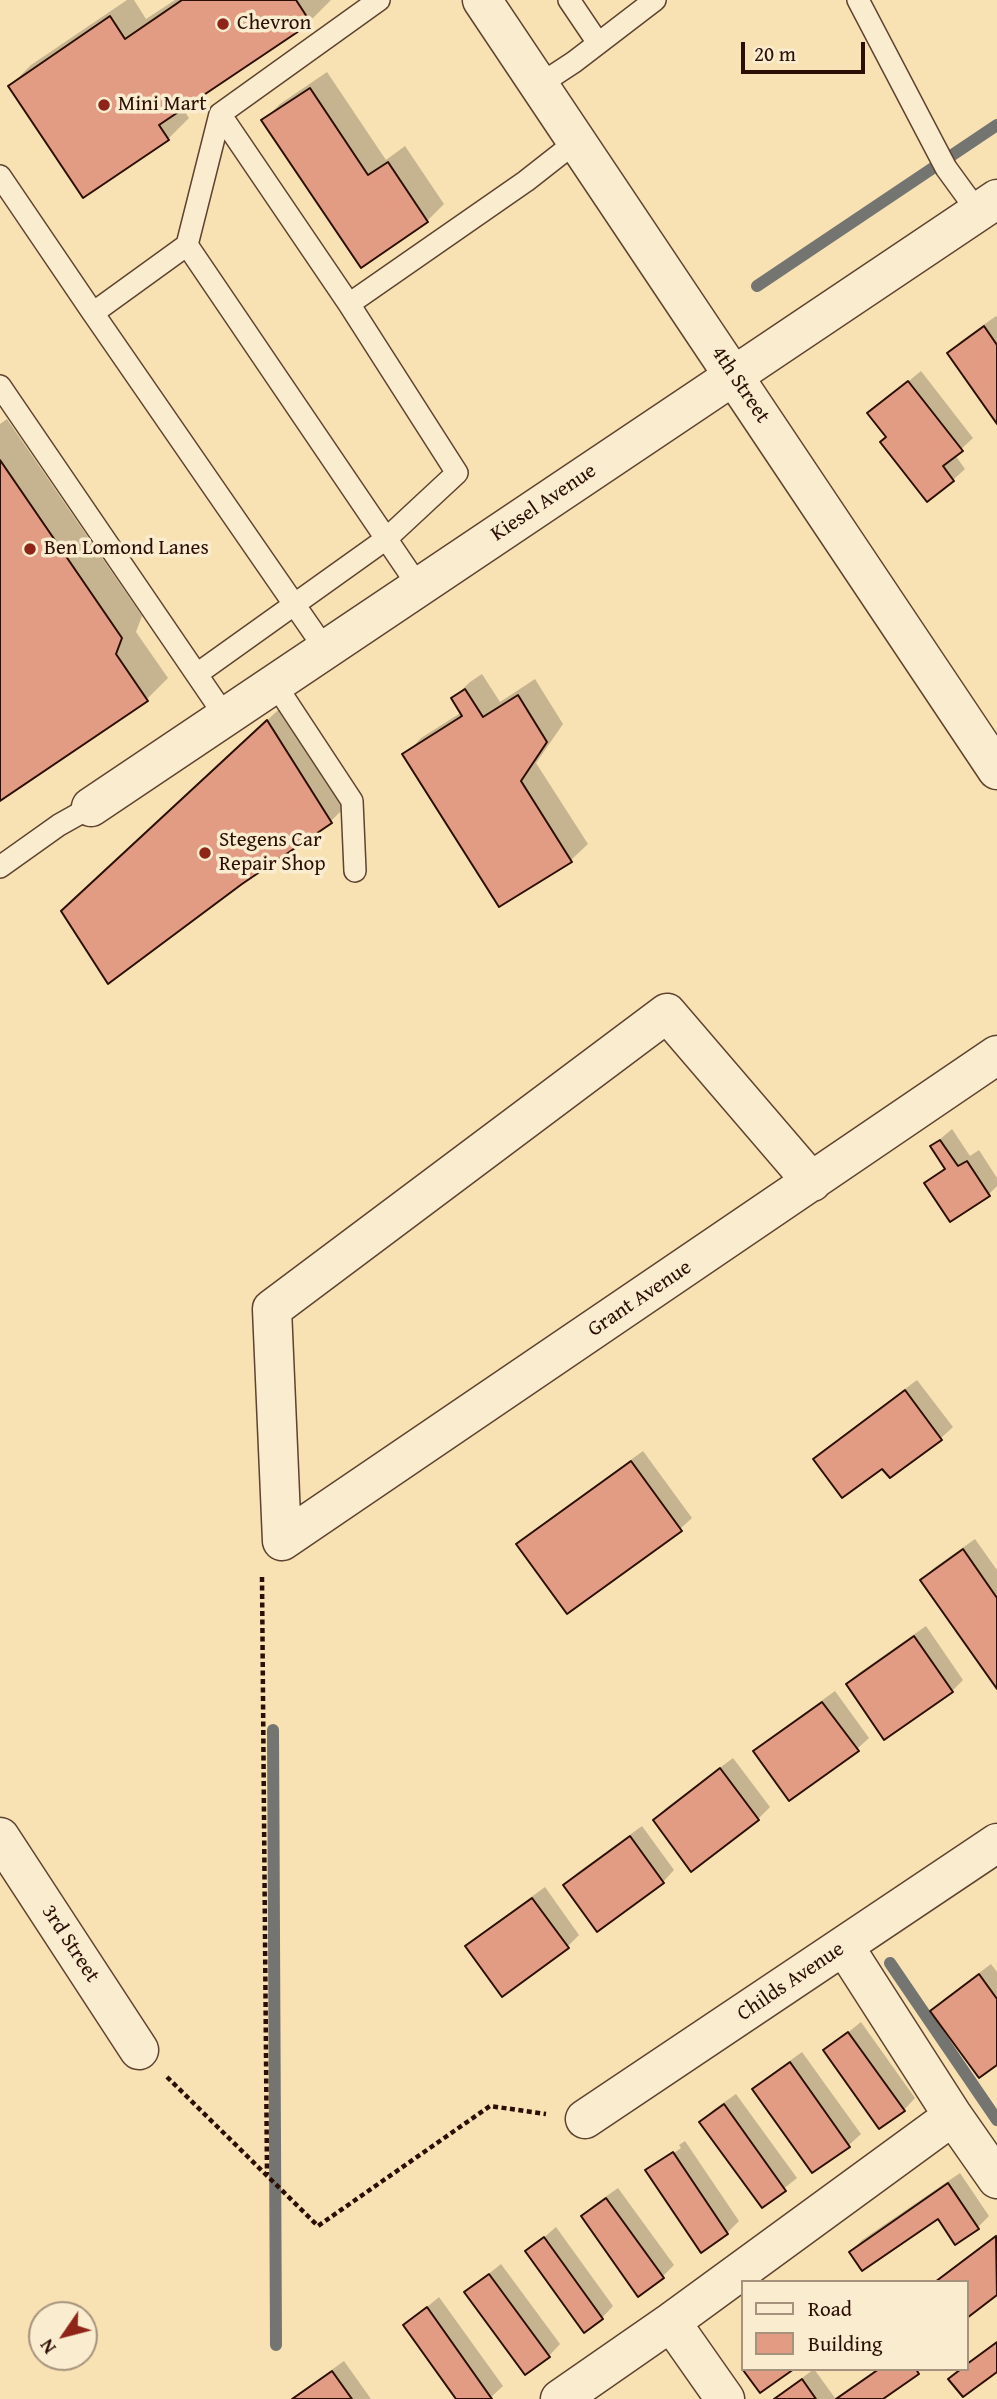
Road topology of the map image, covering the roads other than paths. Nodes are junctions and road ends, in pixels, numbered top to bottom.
1 (379, 0) edge
2 (482, 0) edge
3 (569, 0) edge
4 (655, 0) edge
5 (858, 0) edge
6 (598, 43) junction
7 (539, 85) junction
8 (220, 114) junction
9 (577, 141) junction
10 (0, 176) edge
11 (988, 205) edge
12 (187, 245) junction
13 (349, 304) junction
14 (93, 313) junction
15 (734, 377) junction
16 (0, 386) edge
17 (386, 539) junction
18 (419, 587) junction
19 (295, 605) junction
20 (326, 649) junction
21 (197, 674) junction
22 (275, 684) junction
23 (225, 716) junction
24 (997, 770) edge
25 (91, 807) joint
26 (0, 867) edge
27 (355, 871) dead end
28 (997, 1055) edge
29 (812, 1182) junction
30 (0, 1837) edge
31 (997, 1843) edge
32 (844, 1946) junction
33 (139, 2050) road end
34 (953, 2116) junction
35 (585, 2119) road end
36 (997, 2179) edge
37 (671, 2322) junction
38 (560, 2399) edge
39 (725, 2399) edge

1 - 8 lane
2 - 7 street, 4th Street
3 - 6 lane
4 - 6 lane
5 - 11 lane
6 - 7 lane
7 - 9 street, 4th Street
8 - 12 lane
8 - 13 lane
9 - 13 lane
9 - 15 street, 4th Street
10 - 14 lane
11 - 15 street, Kiesel Avenue
12 - 14 lane
12 - 17 lane
13 - 17 lane
14 - 19 lane
15 - 18 street, Kiesel Avenue
15 - 24 street, 4th Street
16 - 21 lane
17 - 18 lane
17 - 19 lane
18 - 20 street, Kiesel Avenue
19 - 20 lane
19 - 21 lane
20 - 22 street, Kiesel Avenue
21 - 23 lane
22 - 23 street, Kiesel Avenue
22 - 27 lane
23 - 25 street, Kiesel Avenue
25 - 26 lane
28 - 29 street, Grant Avenue
29 - 29 street, Grant Avenue
30 - 33 street, 3rd Street
31 - 32 street, Childs Avenue
32 - 34 street
32 - 35 street, Childs Avenue
34 - 36 street
34 - 37 street
37 - 38 street
37 - 39 street

